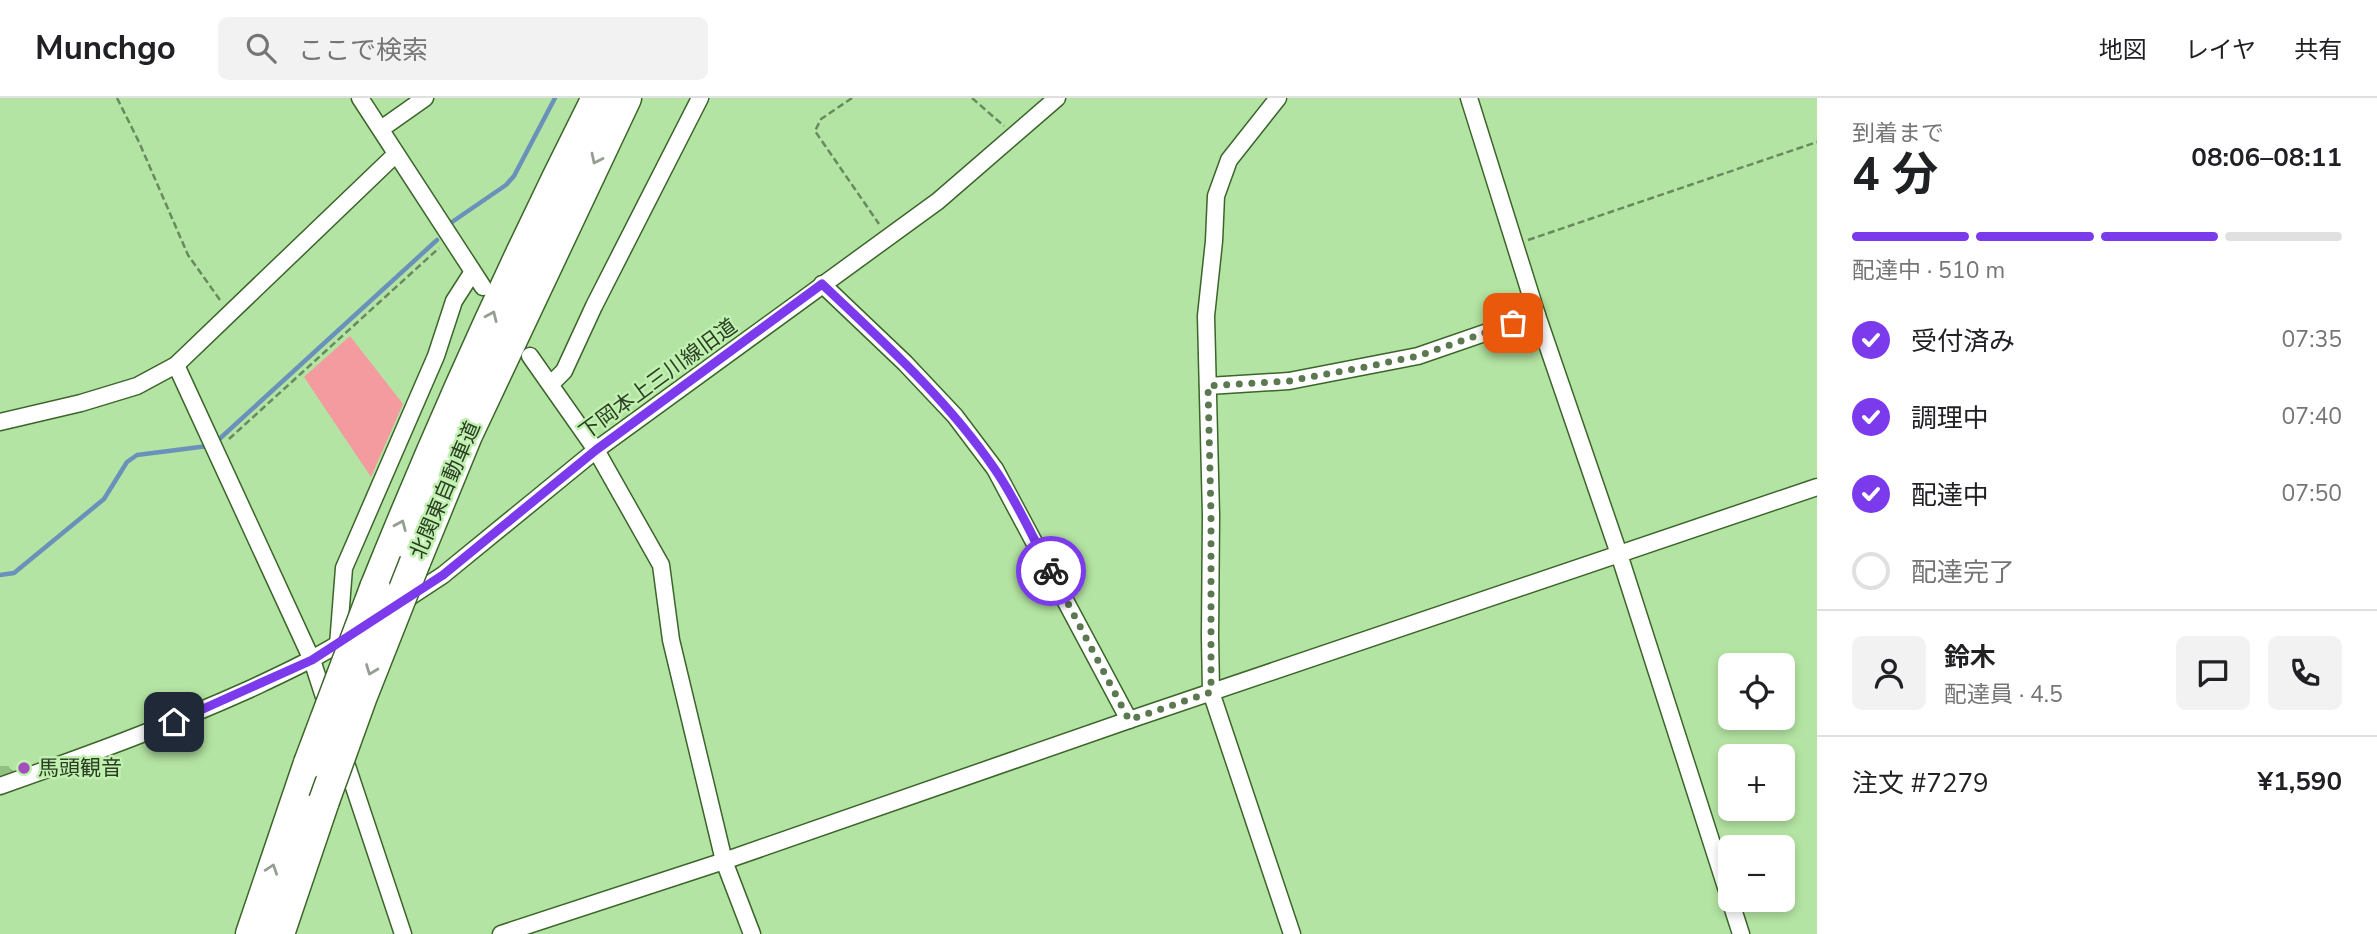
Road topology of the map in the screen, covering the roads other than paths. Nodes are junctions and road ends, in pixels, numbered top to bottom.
1 (360, 98) edge
2 (425, 98) edge
3 (597, 98) edge
4 (626, 98) edge
5 (700, 98) edge
6 (1057, 98) edge
7 (1278, 98) edge
8 (1469, 98) edge
9 (381, 128) junction
10 (396, 154) junction
11 (472, 273) junction
12 (822, 284) junction
13 (483, 287) dead end
14 (1537, 315) junction
15 (530, 356) dead end
16 (176, 365) junction
17 (551, 384) junction
18 (1208, 386) junction
19 (0, 422) edge
20 (596, 450) junction
21 (1817, 486) edge
22 (1619, 554) junction
23 (338, 645) junction
24 (312, 660) junction
25 (1211, 692) junction
26 (1129, 720) junction
27 (0, 786) edge
28 (724, 861) junction
29 (251, 934) edge
30 (279, 934) edge
31 (403, 934) edge
32 (501, 934) edge
33 (751, 934) edge
34 (1292, 934) edge
35 (1741, 934) edge

1 - 9 street
2 - 9 street
29 -> 3 highway, 北関東自動車道, bridge
4 -> 30 highway, 北関東自動車道, bridge
5 - 17 street
6 - 12 street, 下岡本上三川線旧道
7 - 18 street
8 - 14 street
9 - 10 street
10 - 11 street
10 - 16 street
11 - 13 street
11 - 23 street
12 - 20 street, 下岡本上三川線旧道
12 - 26 street
14 - 18 street
14 - 22 street
15 - 17 street
16 - 19 street
16 - 24 street
17 - 20 street
18 - 25 street
20 - 23 street, 下岡本上三川線旧道
20 - 28 street
21 - 22 street
22 - 25 street
22 - 35 street
23 - 24 street, 下岡本上三川線旧道
24 - 27 street, 下岡本上三川線旧道
24 - 31 street
25 - 26 street
25 - 34 street
26 - 28 street
28 - 32 street
28 - 33 street

